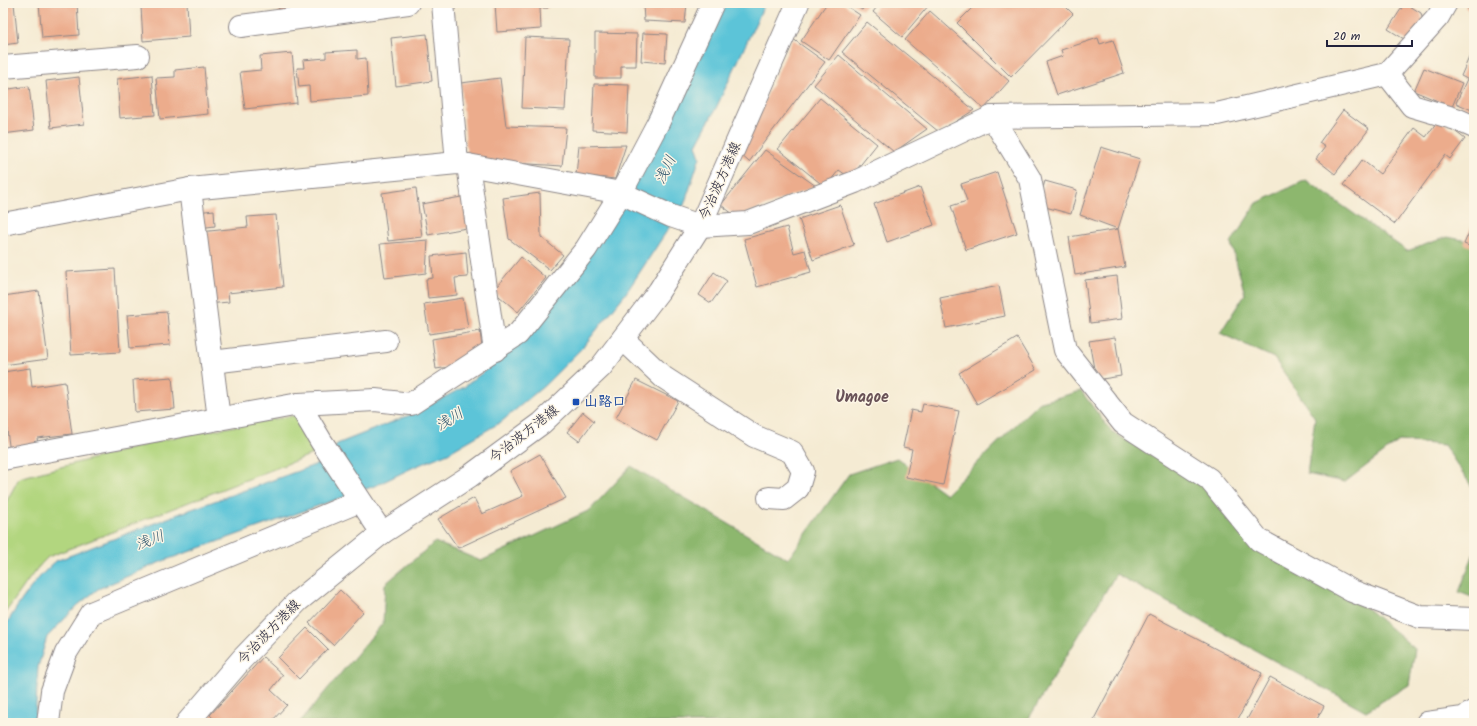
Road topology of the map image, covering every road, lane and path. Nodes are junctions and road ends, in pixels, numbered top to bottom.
1 (408, 3) edge
2 (443, 3) edge
3 (713, 3) edge
4 (798, 3) edge
5 (1437, 8) edge
6 (241, 26) dead end
7 (138, 56) dead end
8 (3, 67) edge
9 (1387, 74) junction
10 (992, 117) junction
11 (1474, 126) edge
12 (463, 164) junction
13 (190, 189) junction
14 (621, 193) junction
15 (3, 224) edge
16 (700, 226) junction
17 (623, 339) junction
18 (386, 341) dead end
19 (495, 350) junction
20 (212, 362) junction
21 (299, 404) junction
22 (219, 419) junction
23 (3, 459) edge
24 (769, 498) dead end
25 (360, 501) junction
26 (382, 533) junction
27 (1474, 619) edge
28 (1474, 711) edge
29 (48, 723) edge
30 (188, 723) edge
31 (1427, 723) edge

1 - 6 street
2 - 12 street
3 - 14 street
4 - 16 street, 今治波方港線
5 - 9 street
7 - 8 street
9 - 10 street
9 - 11 street
10 - 16 street
10 - 27 street
12 - 13 street
12 - 14 street
12 - 19 street
13 - 15 street
13 - 20 street
14 - 16 street
14 - 19 street
16 - 17 street, 今治波方港線
17 - 24 street
17 - 26 street, 今治波方港線
18 - 20 street
19 - 21 street
20 - 22 street
21 - 22 street
21 - 25 street
22 - 23 street
25 - 26 street
25 - 29 street
26 - 30 street, 今治波方港線
28 - 31 street

